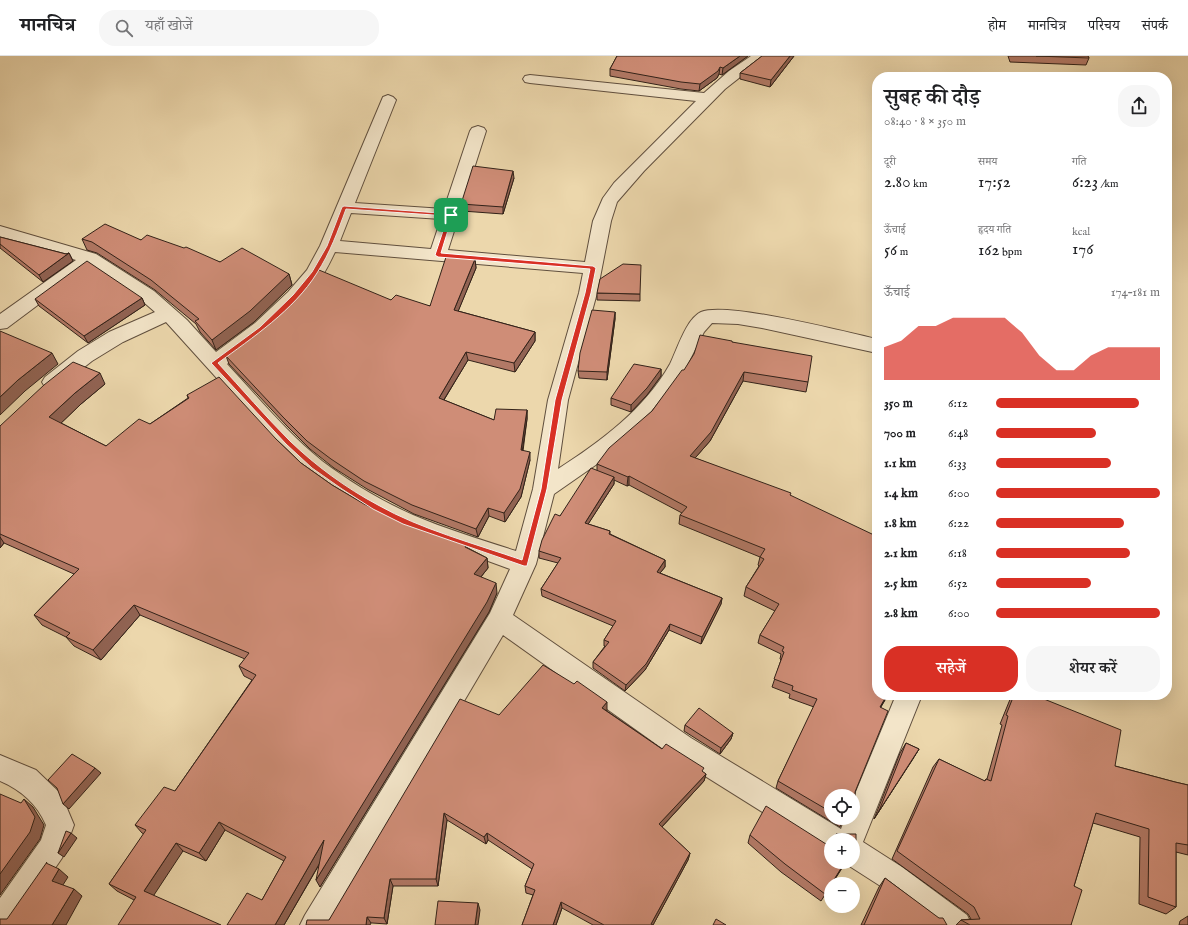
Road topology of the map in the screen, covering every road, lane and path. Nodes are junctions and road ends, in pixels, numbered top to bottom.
1 (760, 56) edge
2 (530, 80) dead end
3 (388, 100) dead end
4 (703, 103) junction
5 (478, 131) dead end
6 (344, 207) junction
7 (451, 215) junction
8 (0, 231) edge
9 (329, 246) junction
10 (438, 255) junction
11 (90, 258) junction
12 (593, 268) junction
13 (168, 314) junction
14 (0, 323) edge
15 (872, 345) edge
16 (214, 363) junction
17 (40, 393) edge
18 (544, 489) junction
19 (524, 564) junction
20 (499, 619) junction
21 (907, 700) edge
22 (0, 768) edge
23 (853, 833) edge
24 (824, 834) edge
25 (860, 856) edge
26 (0, 923) edge
27 (316, 925) edge
28 (957, 925) edge

1 - 4 street
2 - 4 street
3 - 6 street
4 - 12 street
5 - 7 street
6 - 7 street
6 - 9 street
7 - 10 street
8 - 11 street
9 - 10 street
9 - 16 street
10 - 12 street
11 - 13 street
11 - 14 street
12 - 18 street
13 - 16 street
13 - 17 street
15 - 18 street
16 - 19 street
18 - 19 street
19 - 20 street
20 - 24 street
20 - 27 street
21 - 23 street
22 - 26 street
25 - 28 street

